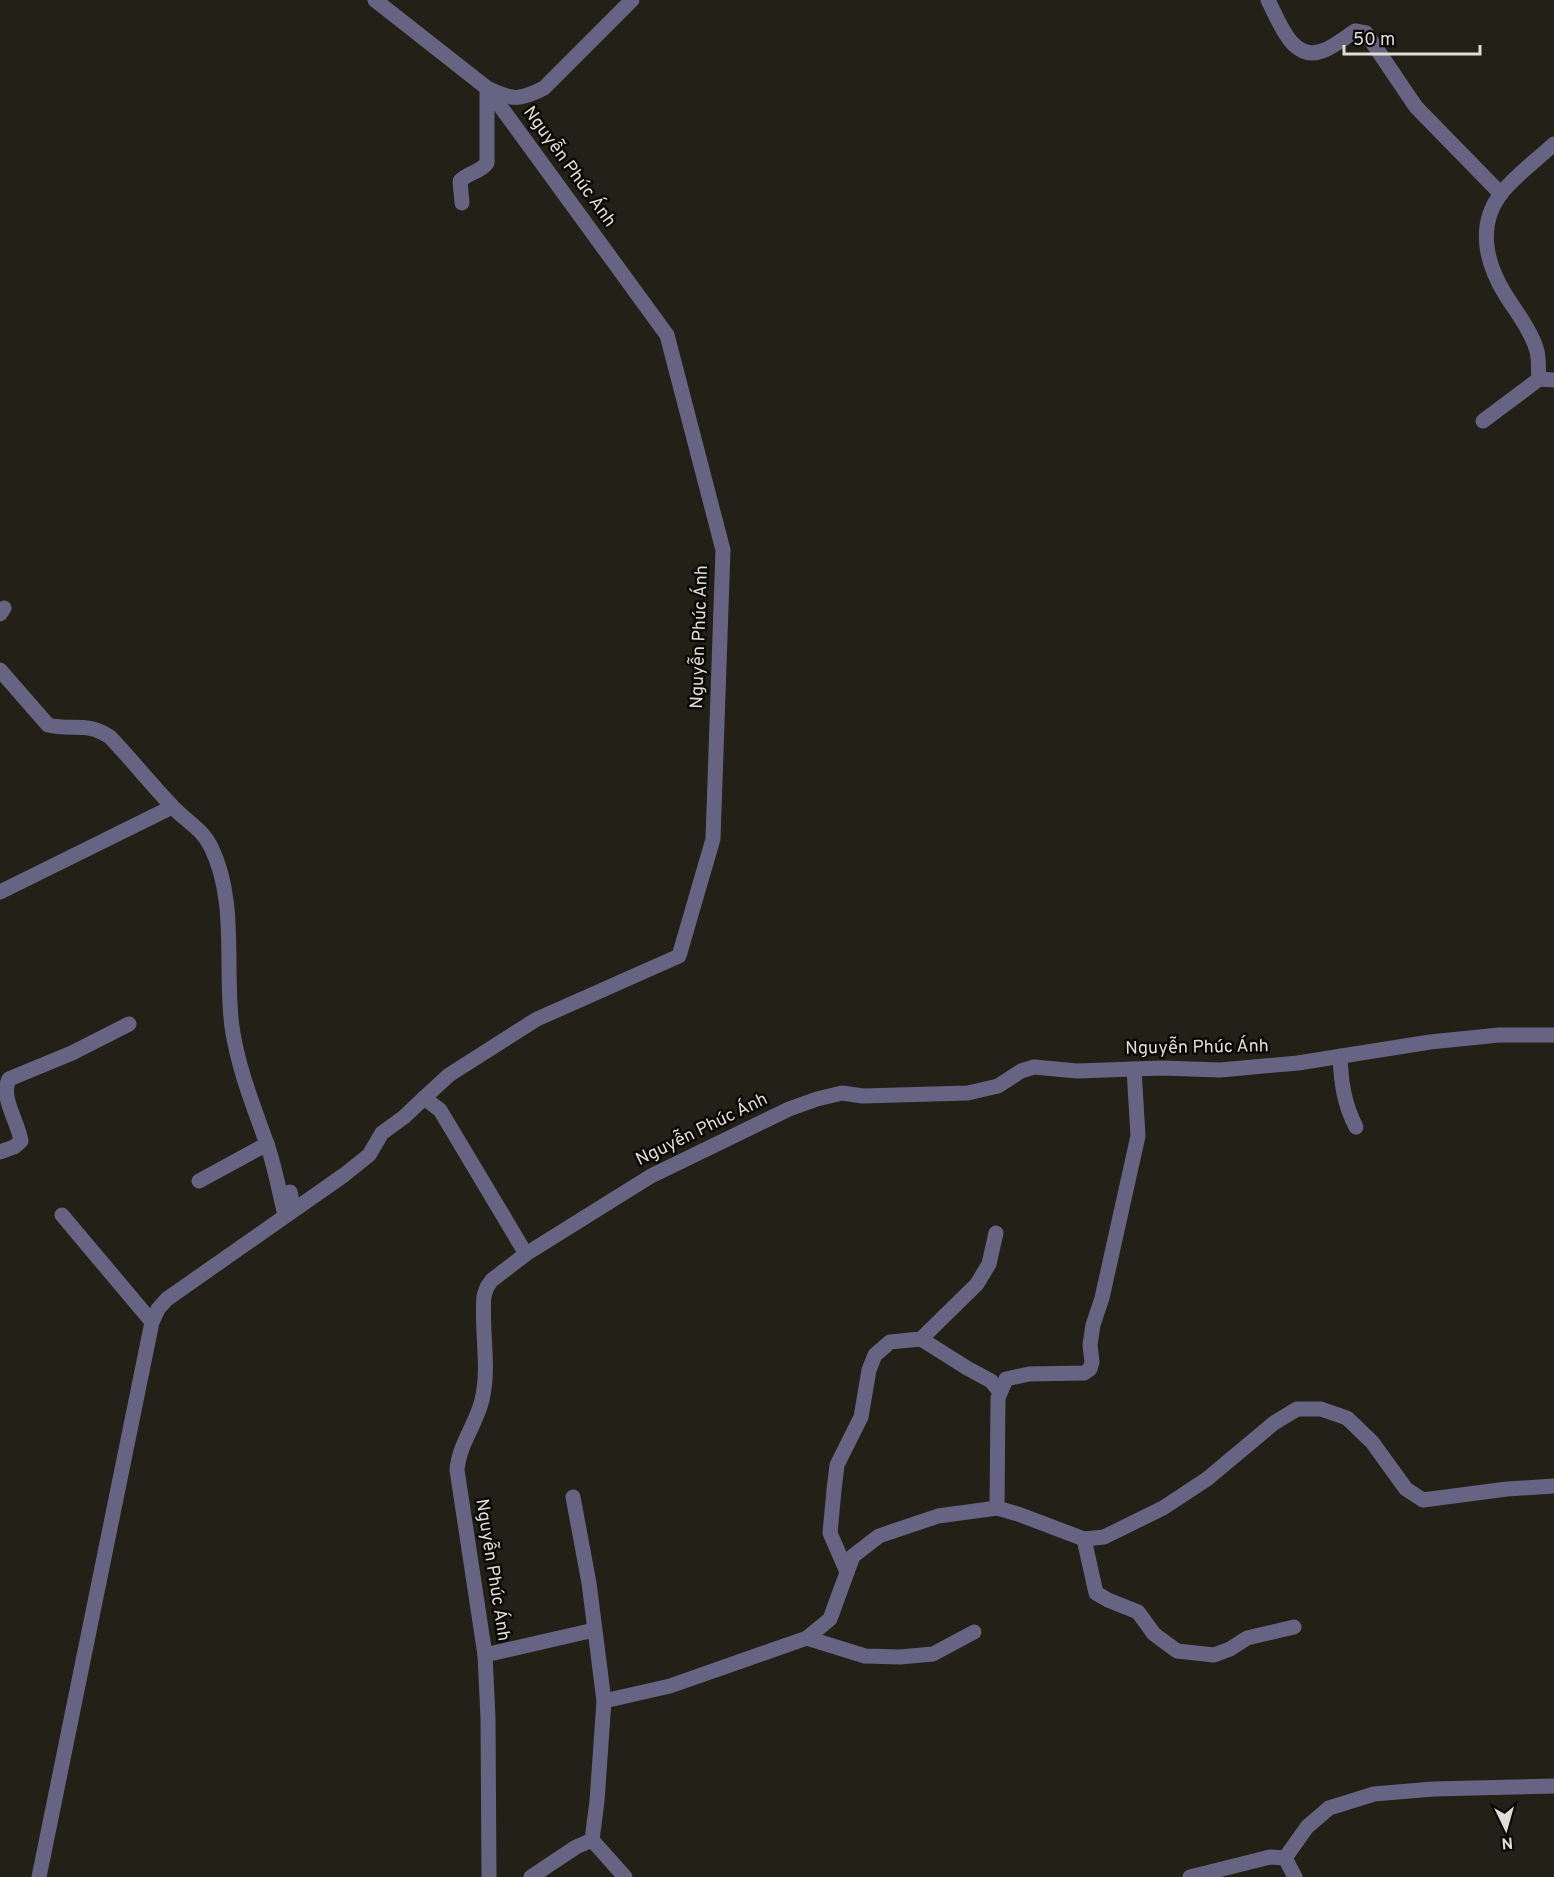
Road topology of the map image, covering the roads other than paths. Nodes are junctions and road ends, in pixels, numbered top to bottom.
1 (375, 0) edge
2 (632, 0) edge
3 (1268, 0) edge
4 (487, 88) junction
5 (1554, 144) edge
6 (1501, 194) junction
7 (462, 203) dead end
8 (1546, 379) edge
9 (1483, 421) dead end
10 (0, 670) edge
11 (172, 807) junction
12 (0, 892) edge
13 (129, 1024) dead end
14 (1554, 1035) edge
15 (1340, 1056) junction
16 (1134, 1069) junction
17 (424, 1098) junction
18 (1356, 1127) dead end
19 (267, 1144) junction
20 (0, 1152) edge
21 (199, 1181) dead end
22 (62, 1215) dead end
23 (285, 1215) junction
24 (996, 1233) dead end
25 (526, 1254) junction
26 (152, 1322) junction
27 (921, 1339) junction
28 (1000, 1392) junction
29 (1554, 1486) edge
30 (573, 1497) dead end
31 (997, 1508) junction
32 (1084, 1539) junction
33 (847, 1572) junction
34 (1294, 1627) dead end
35 (594, 1630) junction
36 (974, 1632) dead end
37 (807, 1638) junction
38 (485, 1655) junction
39 (604, 1701) junction
40 (1554, 1786) edge
41 (592, 1840) junction
42 (1285, 1858) junction
43 (39, 1877) edge
44 (489, 1877) edge
45 (531, 1877) edge
46 (625, 1877) edge
47 (1190, 1877) edge
48 (1295, 1877) edge

1 - 4 street
2 - 4 street
3 - 6 street
4 - 7 street
4 - 17 street, Nguyễn Phúc Ánh
5 - 6 street
6 - 8 street
8 - 9 street
10 - 11 street
11 - 12 street
11 - 19 street
13 - 20 street
14 - 15 street, Nguyễn Phúc Ánh
15 - 16 street, Nguyễn Phúc Ánh
15 - 18 street
16 - 25 street, Nguyễn Phúc Ánh
16 - 28 street
17 - 23 street, Nguyễn Phúc Ánh
17 - 25 street
19 - 21 street
19 - 23 street
22 - 26 street
23 - 26 street
24 - 27 street
25 - 38 street, Nguyễn Phúc Ánh
26 - 43 street
27 - 28 street
27 - 33 street
28 - 31 street
29 - 32 street
30 - 35 street
31 - 32 street
31 - 33 street
32 - 34 street
33 - 37 street
35 - 38 street
35 - 39 street
36 - 37 street
37 - 39 street
38 - 44 street, Nguyễn Phúc Ánh
39 - 41 street
40 - 42 street
41 - 45 street
41 - 46 street
42 - 47 street
42 - 48 street

